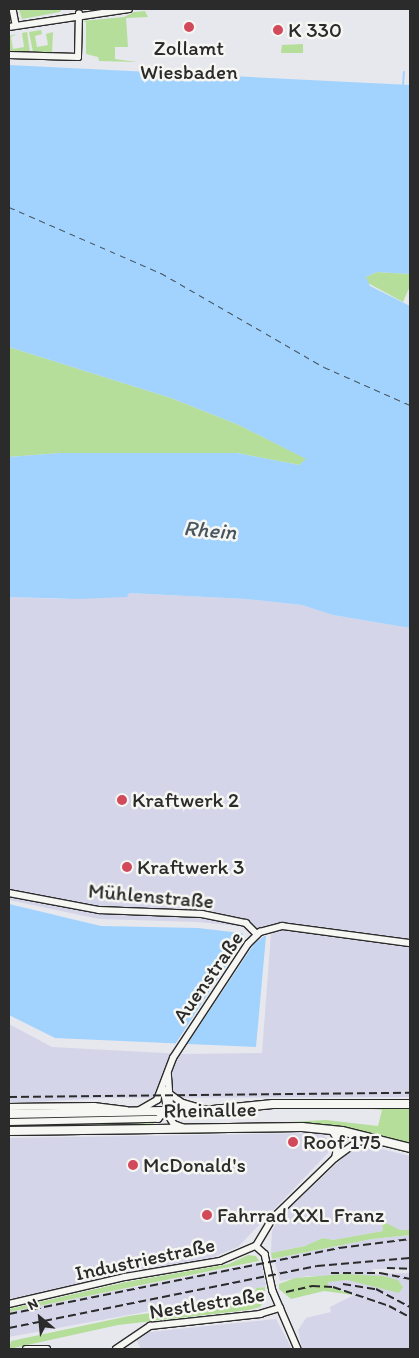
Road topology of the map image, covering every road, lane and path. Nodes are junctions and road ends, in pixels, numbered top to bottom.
1 (12, 9) edge
2 (117, 9) edge
3 (130, 9) edge
4 (102, 10) edge
5 (79, 14) junction
6 (16, 25) junction
7 (9, 26) edge
8 (9, 55) edge
9 (9, 893) edge
10 (257, 934) junction
11 (410, 943) edge
12 (168, 1069) junction
13 (164, 1084) junction
14 (170, 1094) junction
15 (410, 1104) edge
16 (9, 1107) edge
17 (213, 1110) junction
18 (167, 1111) junction
19 (136, 1112) junction
20 (9, 1114) edge
21 (9, 1122) edge
22 (187, 1128) junction
23 (331, 1129) junction
24 (9, 1131) edge
25 (375, 1138) junction
26 (410, 1148) edge
27 (335, 1158) junction
28 (256, 1246) junction
29 (9, 1304) edge
30 (280, 1308) junction
31 (26, 1349) edge
32 (47, 1349) edge
33 (116, 1349) edge
34 (298, 1349) edge

1 - 6 street
2 - 3 street
2 - 4 street
4 - 5 street
5 - 6 street
5 - 8 street
6 - 7 street
9 - 10 street, Mühlenstraße
10 - 11 street, Auenstraße
10 - 12 street, Auenstraße
12 - 13 street, Auenstraße
12 - 14 street
13 - 18 street, Auenstraße
13 - 19 street, Auenstraße
14 - 17 street
14 - 18 street
15 - 17 main road, Rheinallee
16 - 19 street, Rheinallee
17 - 18 main road, Rheinallee
18 - 19 main road, Rheinallee
18 - 21 street, Rheinallee
18 - 22 street
19 - 20 main road, Rheinallee
22 - 23 main road, Rheinallee
22 - 24 main road, Rheinallee
23 - 25 main road, Rheinallee
23 - 27 street
25 - 26 main road, Rheinallee
25 - 27 street
27 - 28 street
28 - 29 street, Industriestraße
28 - 30 street
30 - 33 street, Nestlestraße
30 - 34 street
31 - 32 street

